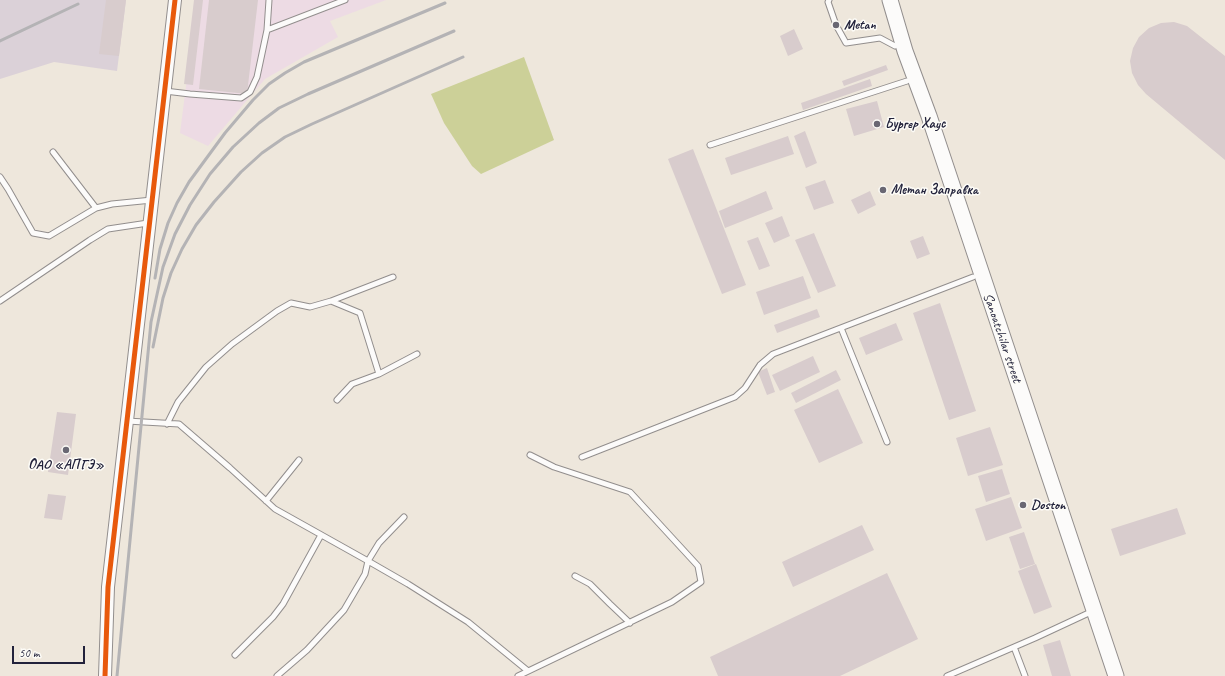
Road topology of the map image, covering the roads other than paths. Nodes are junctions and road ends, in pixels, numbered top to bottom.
1 (175, 0) edge
2 (269, 0) edge
3 (345, 0) edge
4 (829, 0) edge
5 (881, 0) edge
6 (890, 0) edge
7 (267, 30) junction
8 (895, 46) junction
9 (907, 81) junction
10 (164, 91) junction
11 (710, 145) dead end
12 (52, 152) dead end
13 (0, 177) edge
14 (152, 200) junction
15 (96, 208) junction
16 (150, 223) junction
17 (393, 277) dead end
18 (973, 277) junction
19 (0, 301) edge
20 (331, 301) junction
21 (841, 328) junction
22 (417, 354) dead end
23 (379, 374) junction
24 (337, 400) dead end
25 (127, 421) junction
26 (167, 424) junction
27 (887, 442) dead end
28 (530, 455) dead end
29 (582, 457) dead end
30 (299, 460) dead end
31 (266, 501) junction
32 (404, 517) dead end
33 (321, 534) junction
34 (368, 561) junction
35 (575, 576) dead end
36 (1089, 612) junction
37 (630, 623) junction
38 (1014, 647) junction
39 (235, 655) dead end
40 (528, 671) junction
41 (949, 675) edge
42 (105, 676) edge
43 (277, 676) edge
44 (518, 676) edge
45 (1025, 676) edge
46 (1106, 676) edge
47 (1116, 676) edge

1 - 10 street
2 - 7 lane
3 - 7 lane
4 - 8 lane
5 - 8 main road, Sanoatchilar street
6 - 36 main road, Sanoatchilar street
7 - 10 lane
8 - 9 main road, Sanoatchilar street
9 - 11 lane
9 - 18 main road, Sanoatchilar street
10 - 14 street
12 - 15 lane
13 - 15 lane
14 - 15 lane
14 - 16 street
16 - 19 lane
16 - 25 street
17 - 20 lane
18 - 21 lane
18 - 36 main road, Sanoatchilar street
20 - 23 lane
20 - 26 lane
21 - 27 lane
21 - 29 lane
22 - 23 lane
23 - 24 lane
25 - 26 lane
25 - 42 street
26 - 31 lane
28 - 37 lane
30 - 31 lane
31 - 33 lane
32 - 34 lane
33 - 34 lane
33 - 39 lane
34 - 40 lane
34 - 43 lane
35 - 37 lane
36 - 38 lane
36 - 46 main road, Sanoatchilar street
36 - 47 main road, Sanoatchilar street
37 - 40 lane
38 - 41 lane
38 - 45 lane
40 - 44 lane

